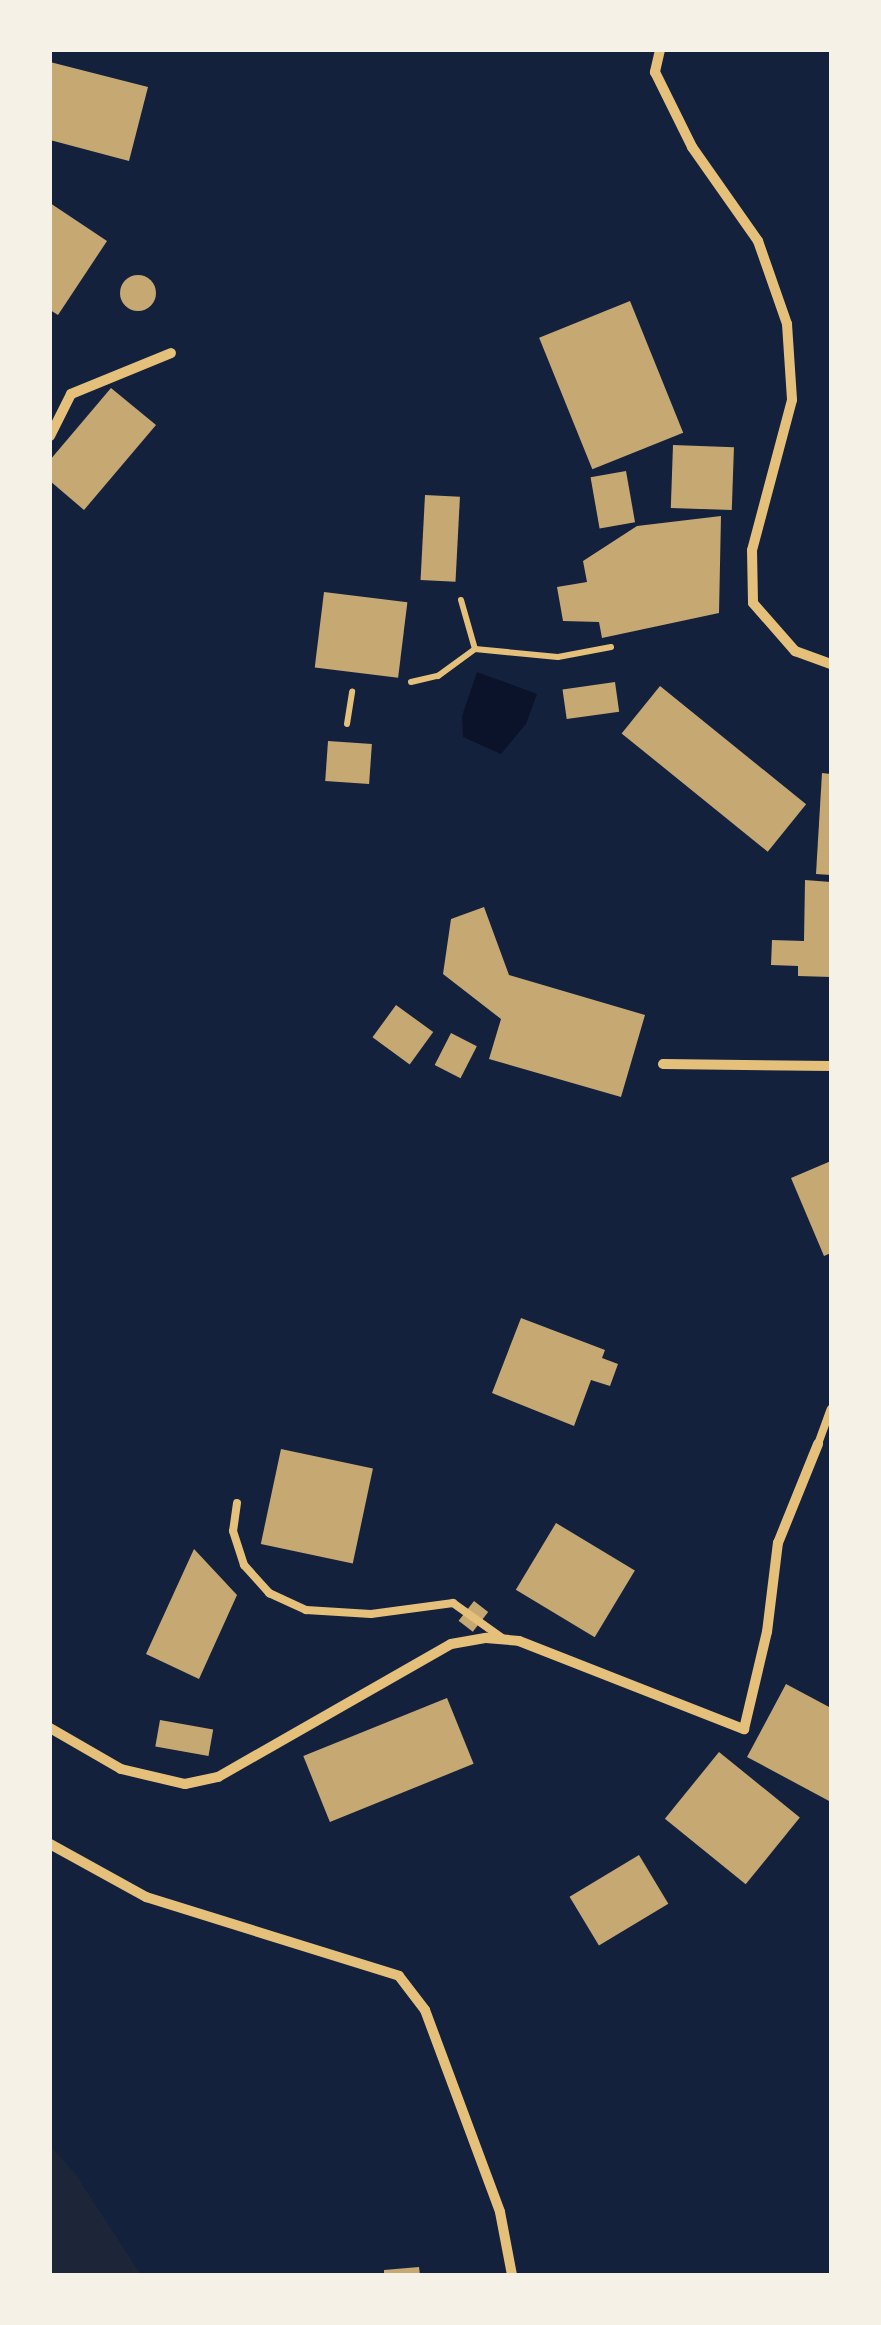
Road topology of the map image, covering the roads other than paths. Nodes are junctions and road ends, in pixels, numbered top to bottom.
1 (660, 50) edge
2 (171, 353) dead end
3 (50, 436) edge
4 (831, 664) edge
5 (664, 1064) dead end
6 (831, 1066) edge
7 (831, 1409) edge
8 (818, 1444) joint
9 (237, 1504) dead end
10 (505, 1640) junction
11 (50, 1728) edge
12 (50, 1844) edge
13 (512, 2275) edge

1 - 4 street
2 - 3 street
5 - 6 street
7 - 8 lane
8 - 10 street
9 - 10 lane
10 - 11 street
12 - 13 street

